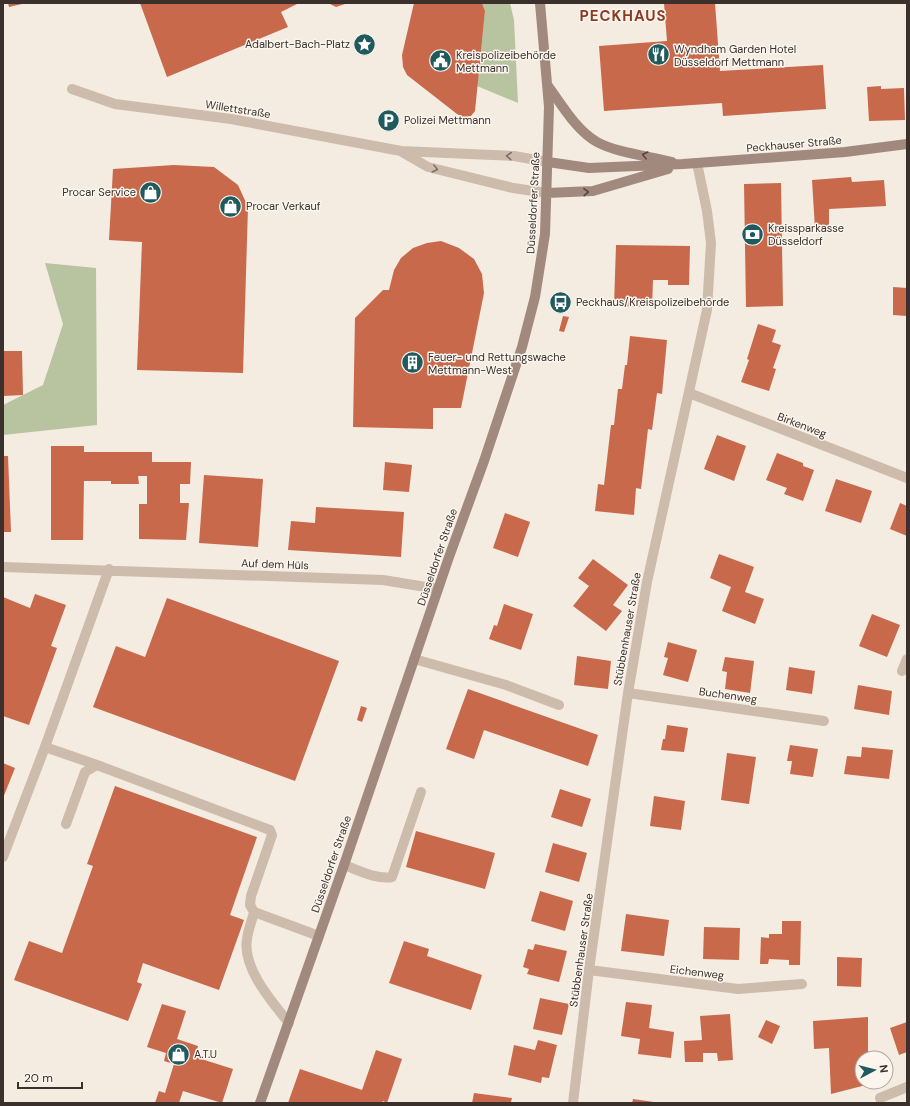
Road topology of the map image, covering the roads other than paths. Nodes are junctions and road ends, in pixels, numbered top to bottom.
1 (540, 3) edge
2 (548, 86) junction
3 (72, 90) dead end
4 (907, 144) edge
5 (401, 151) junction
6 (548, 162) junction
7 (697, 163) junction
8 (683, 164) junction
9 (547, 193) junction
10 (689, 394) junction
11 (907, 478) edge
12 (3, 566) edge
13 (109, 569) junction
14 (438, 589) junction
15 (414, 659) junction
16 (907, 659) edge
17 (902, 671) dead end
18 (628, 692) junction
19 (559, 705) dead end
20 (824, 721) dead end
21 (45, 747) junction
22 (97, 765) junction
23 (421, 792) dead end
24 (66, 824) dead end
25 (3, 857) edge
26 (344, 865) junction
27 (254, 912) junction
28 (319, 936) junction
29 (590, 970) junction
30 (802, 984) dead end
31 (289, 1023) junction
32 (907, 1087) edge
33 (880, 1098) dead end
34 (260, 1103) edge
35 (573, 1103) edge

1 - 2 main road, Düsseldorfer Straße
2 - 6 main road, Düsseldorfer Straße
8 -> 2 main road
3 - 5 street, Willettstraße
4 - 7 main road, Peckhauser Straße
6 -> 5 street, Willettstraße
5 -> 9 street, Willettstraße
6 - 8 main road, Peckhauser Straße
6 - 9 main road, Düsseldorfer Straße
7 - 8 main road, Peckhauser Straße
7 - 10 street, Stübbenhauser Straße
9 -> 8 main road, Peckhauser Straße
9 - 14 main road, Düsseldorfer Straße
10 - 11 street, Birkenweg
10 - 18 street, Stübbenhauser Straße
12 - 13 street, Auf dem Hüls
13 - 14 street, Auf dem Hüls
13 - 21 street
14 - 15 main road, Düsseldorfer Straße
15 - 19 street
15 - 26 main road, Düsseldorfer Straße
16 - 17 street
18 - 20 street, Buchenweg
18 - 29 street, Stübbenhauser Straße
21 - 22 street
21 - 25 street
22 - 24 street
22 - 27 street
23 - 26 street
26 - 28 main road, Düsseldorfer Straße
27 - 28 street
27 - 31 street
28 - 31 main road, Düsseldorfer Straße
29 - 30 street, Eichenweg
29 - 35 street, Stübbenhauser Straße
31 - 34 main road, Düsseldorfer Straße
32 - 33 street

